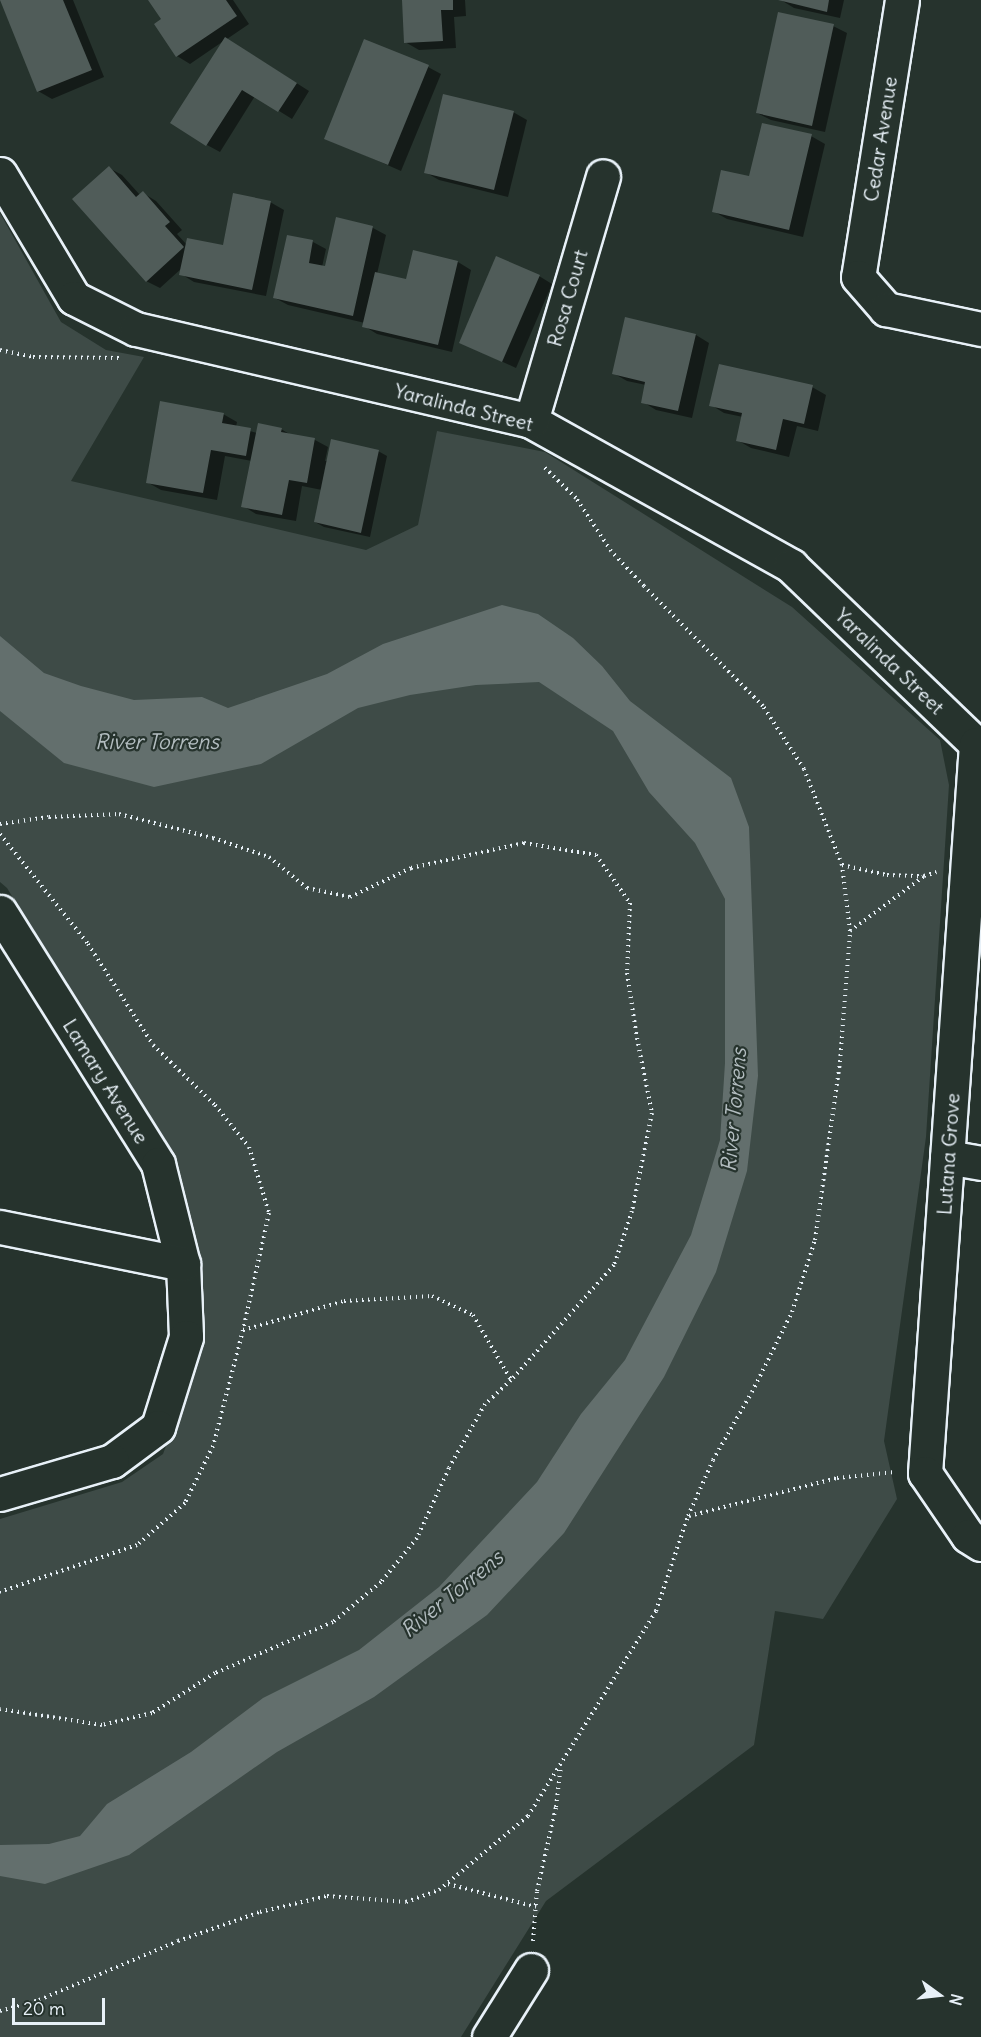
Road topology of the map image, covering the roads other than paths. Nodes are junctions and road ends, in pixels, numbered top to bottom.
1 (903, 0) edge
2 (0, 174) edge
3 (603, 176) dead end
4 (981, 329) edge
5 (531, 421) junction
6 (979, 745) edge
7 (0, 912) edge
8 (947, 1157) junction
9 (981, 1163) edge
10 (0, 1227) edge
11 (183, 1264) junction
12 (0, 1494) edge
13 (981, 1544) edge
14 (531, 1970) road end
15 (489, 2037) edge

1 - 4 street, Cedar Avenue
2 - 5 street, Yaralinda Street
3 - 5 street, Rosa Court
5 - 6 street, Yaralinda Street
6 - 8 street, Lutana Grove
7 - 11 street, Lamary Avenue
8 - 9 street
8 - 13 street, Lutana Grove
10 - 11 street
11 - 12 street, Lamary Avenue
14 - 15 street

